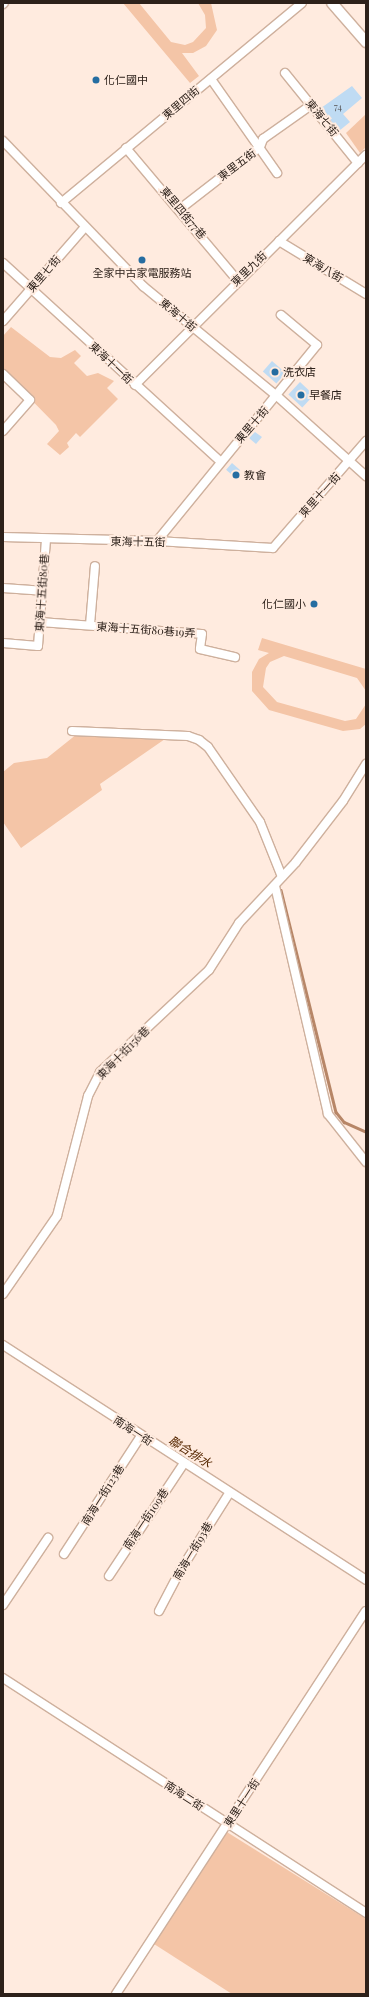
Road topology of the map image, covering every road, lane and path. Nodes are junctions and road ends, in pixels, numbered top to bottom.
1 (302, 3) edge
2 (332, 3) edge
3 (366, 42) edge
4 (285, 74) dead end
5 (211, 79) junction
6 (311, 105) junction
7 (3, 141) edge
8 (260, 147) junction
9 (126, 148) junction
10 (366, 155) edge
11 (358, 163) junction
12 (277, 173) dead end
13 (61, 203) junction
14 (180, 209) junction
15 (84, 228) junction
16 (279, 241) junction
17 (3, 262) edge
18 (237, 280) junction
19 (30, 289) junction
20 (366, 294) edge
21 (281, 315) dead end
22 (3, 321) edge
23 (194, 329) junction
24 (3, 374) edge
25 (135, 385) junction
26 (277, 396) junction
27 (3, 431) edge
28 (366, 441) edge
29 (350, 461) junction
30 (221, 462) junction
31 (366, 476) edge
32 (3, 538) edge
33 (46, 539) junction
34 (156, 541) junction
35 (273, 548) joint
36 (95, 566) dead end
37 (3, 588) edge
38 (42, 591) junction
39 (40, 622) junction
40 (90, 625) junction
41 (3, 643) edge
42 (235, 657) dead end
43 (72, 731) dead end
44 (366, 764) edge
45 (282, 877) junction
46 (274, 886) junction
47 (366, 1162) edge
48 (3, 1294) edge
49 (3, 1346) edge
50 (141, 1436) junction
51 (184, 1463) junction
52 (230, 1492) junction
53 (48, 1538) dead end
54 (64, 1554) dead end
55 (108, 1576) dead end
56 (366, 1580) edge
57 (3, 1605) edge
58 (159, 1611) dead end
59 (366, 1611) edge
60 (3, 1678) edge
61 (228, 1825) junction
62 (366, 1913) edge
63 (116, 1994) edge

1 - 5 street, 東里四街
2 - 3 street
4 - 6 street, 東海七街
5 - 8 street
5 - 9 street, 東里四街
6 - 8 street, 東里五街
6 - 11 street, 東海七街
7 - 13 street, 東海十街
8 - 12 street
8 - 14 street, 東里五街
9 - 13 street, 東里四街
9 - 14 street, 東里四街77巷
10 - 11 street, 東里九街
11 - 16 street, 東里九街
13 - 15 street, 東海十街
14 - 18 street, 東里四街77巷
15 - 19 street, 東里七街
15 - 23 street, 東海十街
16 - 18 street, 東里九街
16 - 20 street, 東海八街
17 - 19 street, 東海十一街
18 - 23 street, 東里九街
19 - 22 street, 東里七街
19 - 25 street, 東海十一街
21 - 26 street, 東里十街
23 - 25 street, 東里九街
23 - 26 street, 東海十街
24 - 27 street
25 - 30 street, 東海十一街
26 - 29 street, 東海十街
26 - 30 street, 東里十街
28 - 29 street, 東里十一街
29 - 31 street, 東海十街
29 - 35 street, 東里十一街
30 - 34 street, 東里十街
32 - 33 street, 東海十五街
33 - 34 street, 東海十五街
33 - 38 street, 東海十五街80巷
34 - 35 street, 東海十五街
36 - 40 street
37 - 38 street
38 - 39 street, 東海十五街80巷
39 - 40 street, 東海十五街80巷19弄
39 - 41 street, 東海十五街80巷
40 - 42 street, 東海十五街80巷19弄
43 - 45 street
44 - 45 street, 東海十街156巷
45 - 46 street, 東海十街156巷
46 - 47 street
46 - 48 street, 東海十街156巷
49 - 50 street, 南海一街
50 - 51 street, 南海一街
50 - 54 street, 南海一街123巷
51 - 52 street, 南海一街
51 - 55 street, 南海一街109巷
52 - 56 street, 南海一街
52 - 58 street, 南海一街93巷
53 - 57 street
59 - 61 street, 東里十一街
60 - 61 street, 南海二街
61 - 62 street, 南海二街
61 - 63 street, 東里十一街

